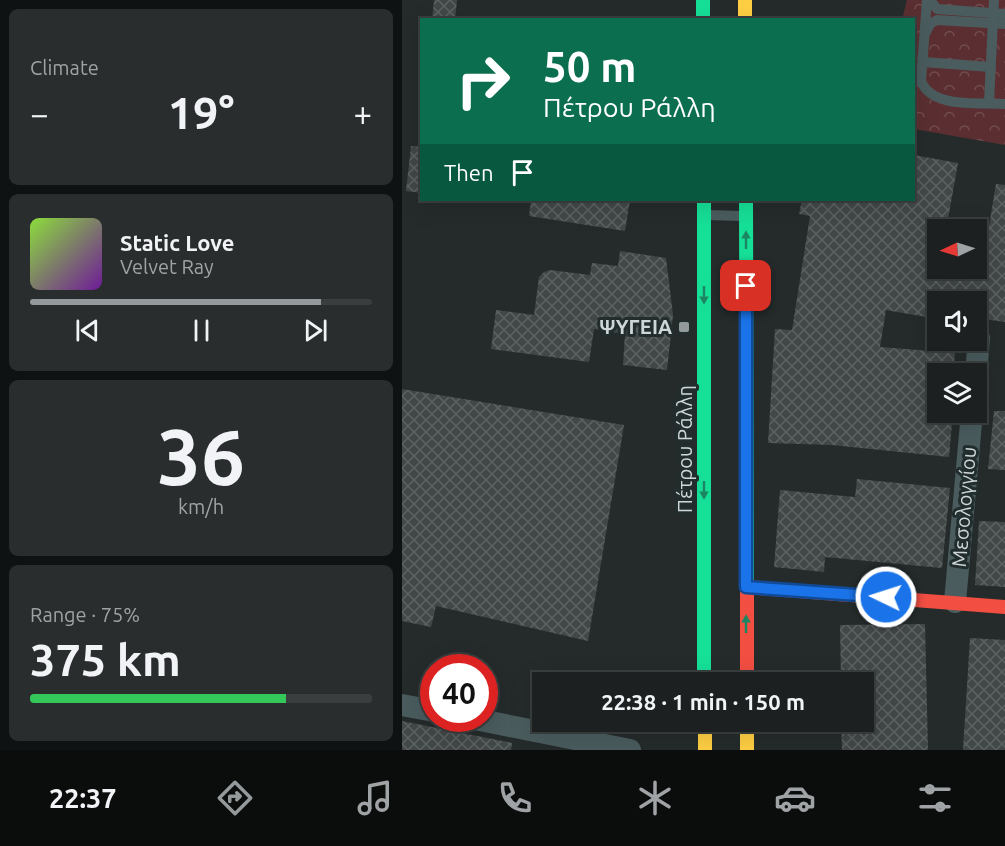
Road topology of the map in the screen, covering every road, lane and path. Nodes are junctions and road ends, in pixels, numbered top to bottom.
1 (703, 0) edge
2 (745, 0) edge
3 (928, 0) edge
4 (994, 0) edge
5 (997, 17) edge
6 (703, 18) edge
7 (745, 18) edge
8 (1005, 24) edge
9 (925, 35) junction
10 (922, 62) junction
11 (991, 67) junction
12 (989, 103) junction
13 (1005, 104) edge
14 (704, 201) edge
15 (746, 201) edge
16 (704, 215) junction
17 (746, 216) junction
18 (971, 423) edge
19 (746, 587) junction
20 (955, 602) junction
21 (1005, 607) edge
22 (704, 672) edge
23 (747, 672) edge
24 (402, 705) edge
25 (420, 708) edge
26 (498, 724) edge
27 (705, 732) edge
28 (747, 732) edge
29 (630, 750) edge
30 (705, 750) edge
31 (747, 750) edge

1 - 6 main road
2 - 7 main road
3 - 5 lane
3 - 9 lane
4 - 5 lane
5 - 8 lane
5 - 9 lane
5 - 11 lane
9 - 10 lane
10 - 11 lane
10 - 12 lane
11 - 12 lane
12 - 13 lane
14 - 16 main road, Πέτρου Ράλλη
15 - 17 main road
16 - 17 lane
16 -> 22 main road, Πέτρου Ράλλη
19 -> 17 main road
18 - 20 street, Μεσολογγίου
19 - 20 main road
23 -> 19 main road
20 - 21 main road
24 - 25 street
26 - 29 street
27 - 30 main road
28 - 31 main road

